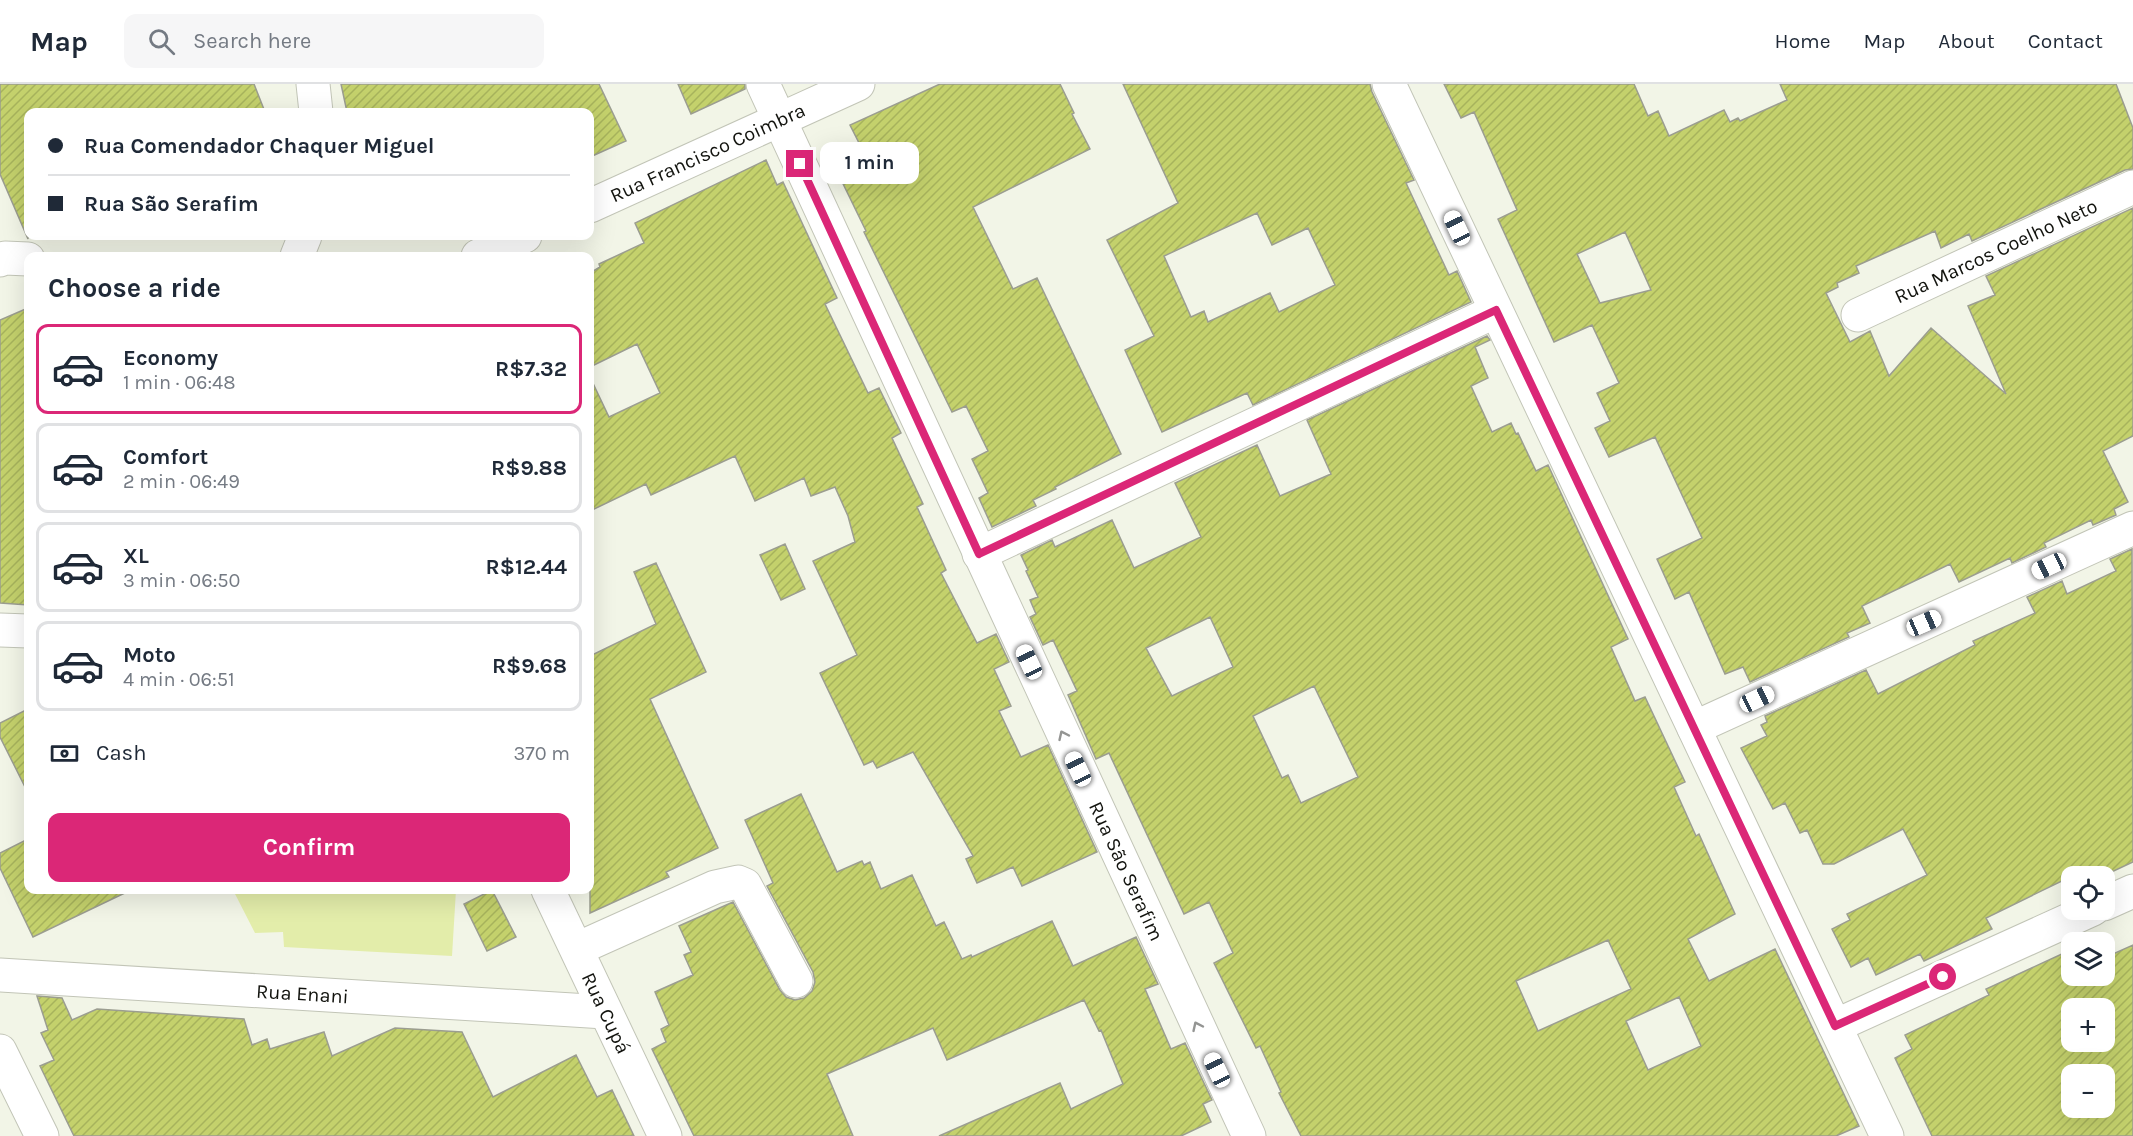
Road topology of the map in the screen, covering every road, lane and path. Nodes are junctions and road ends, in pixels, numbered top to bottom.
1 (313, 84) edge
2 (763, 84) edge
3 (858, 84) edge
4 (1389, 84) edge
5 (316, 108) edge
6 (780, 120) junction
7 (2133, 187) edge
8 (594, 204) edge
9 (516, 240) edge
10 (487, 252) edge
11 (1496, 310) junction
12 (1858, 315) dead end
13 (2133, 528) edge
14 (979, 554) junction
15 (0, 630) edge
16 (24, 631) edge
17 (1694, 728) junction
18 (2133, 891) edge
19 (550, 894) edge
20 (2115, 899) edge
21 (2069, 920) edge
22 (577, 949) junction
23 (0, 975) edge
24 (796, 981) dead end
25 (605, 1012) junction
26 (1835, 1026) junction
27 (0, 1051) edge
28 (42, 1136) edge
29 (665, 1136) edge
30 (1249, 1136) edge
31 (1887, 1136) edge

1 - 5 street
2 - 6 street, Rua São Serafim
3 - 6 street, Rua Francisco Coimbra
4 - 11 street
6 - 8 street, Rua Francisco Coimbra
6 - 14 street, Rua São Serafim
7 - 12 street, Rua Marcos Coelho Neto
9 - 10 street
11 - 14 street
11 - 17 street
13 - 17 street
30 -> 14 street, Rua São Serafim
15 - 16 street
17 - 26 street
18 - 20 street
19 - 22 street, Rua Cupá
21 - 26 street
22 - 24 street
22 - 25 street, Rua Cupá
23 - 25 street, Rua Enani
25 - 29 street, Rua Cupá
26 - 31 street
27 - 28 street

